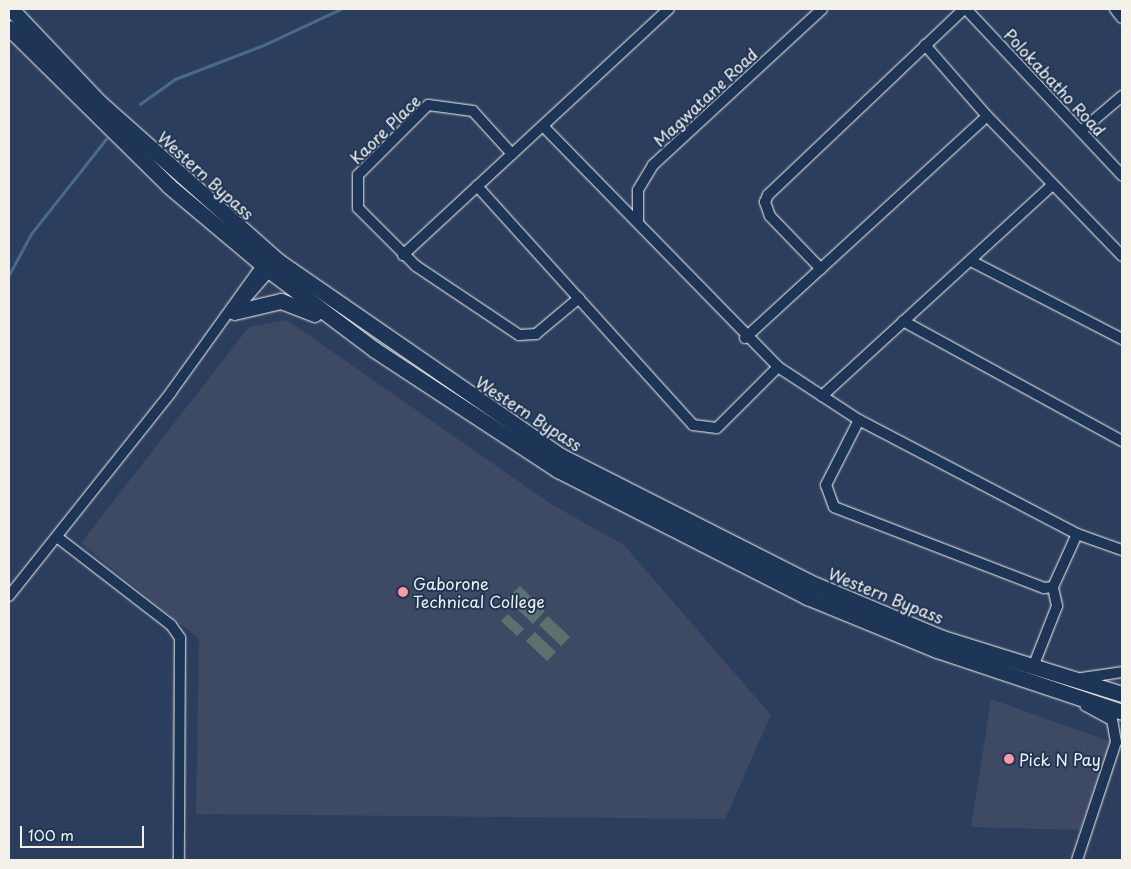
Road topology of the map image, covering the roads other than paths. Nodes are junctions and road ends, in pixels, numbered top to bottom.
1 (11, 9) edge
2 (669, 9) edge
3 (822, 9) edge
4 (965, 9) edge
5 (1115, 9) edge
6 (1122, 18) edge
7 (9, 28) edge
8 (926, 45) junction
9 (1122, 96) edge
10 (987, 116) junction
11 (544, 127) junction
12 (1081, 131) junction
13 (512, 154) junction
14 (1122, 176) edge
15 (1052, 185) junction
16 (477, 186) junction
17 (638, 222) junction
18 (403, 255) junction
19 (1122, 256) edge
20 (971, 262) junction
21 (270, 263) junction
22 (821, 269) junction
23 (579, 298) junction
24 (234, 312) junction
25 (903, 321) junction
26 (218, 327) junction
27 (745, 338) junction
28 (1122, 339) edge
29 (374, 350) junction
30 (778, 367) junction
31 (822, 396) junction
32 (859, 420) junction
33 (1122, 441) edge
34 (1077, 534) junction
35 (56, 537) junction
36 (1122, 548) edge
37 (1053, 587) junction
38 (9, 596) edge
39 (1033, 667) junction
40 (1122, 672) edge
41 (1066, 678) junction
42 (1058, 693) junction
43 (1122, 694) edge
44 (1122, 712) edge
45 (1119, 739) edge
46 (179, 860) edge
47 (1077, 860) edge

1 - 21 highway, Western Bypass
2 - 11 street
3 - 17 street, Magwatane Road
4 - 8 street
4 - 12 street, Polokabatho Road
5 - 6 street
7 - 21 highway, Western Bypass
8 - 10 street
8 - 22 street
9 - 12 street
10 - 15 street
10 - 22 street
11 - 13 street
11 - 17 street
12 - 14 street, Polokabatho Road
13 - 16 street
13 - 18 street, Kaore Place
15 - 19 street
15 - 20 street
16 - 18 street
16 - 23 street
17 - 27 street
18 - 23 street
20 - 25 street
20 - 28 street
21 - 24 street
21 - 26 street
21 - 29 highway, Western Bypass
21 - 39 highway, Western Bypass
22 - 27 street
23 - 30 street
24 - 26 street
24 - 29 highway
25 - 31 street
25 - 33 street
26 - 35 street
27 - 30 street
29 - 42 highway, Western Bypass
30 - 31 street
31 - 32 street
32 - 34 street
32 - 37 street
34 - 36 street
34 - 37 street
35 - 38 street
35 - 46 street
37 - 39 street
39 - 41 highway, Western Bypass
40 - 41 street
41 - 43 highway, Western Bypass
42 - 44 highway, Western Bypass
42 - 45 street
45 - 47 street

